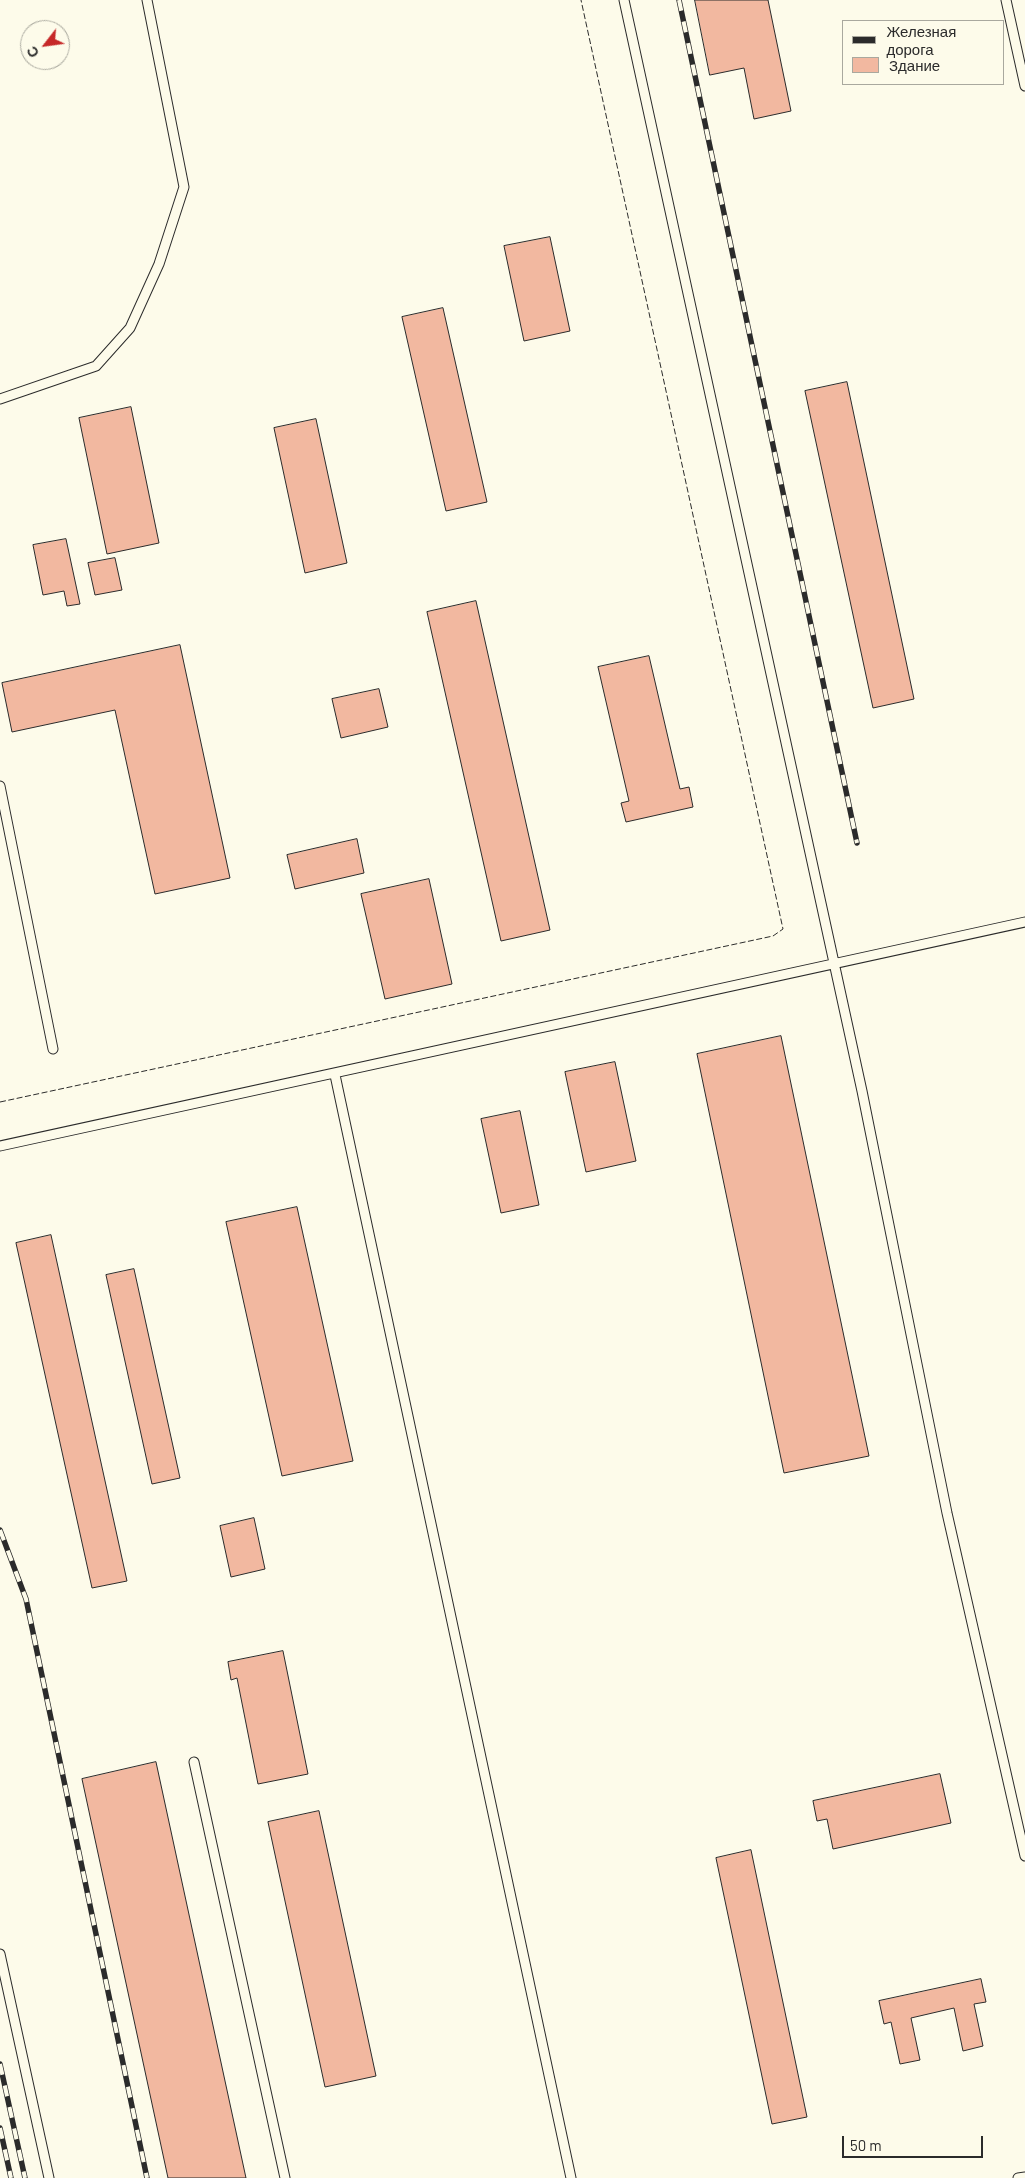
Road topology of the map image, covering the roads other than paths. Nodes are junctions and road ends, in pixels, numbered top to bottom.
1 (147, 0) edge
2 (624, 0) edge
3 (1006, 0) edge
4 (1025, 86) edge
5 (0, 399) edge
6 (0, 786) edge
7 (1025, 922) edge
8 (835, 965) junction
9 (54, 1049) dead end
10 (334, 1075) junction
11 (0, 1146) edge
12 (194, 1762) dead end
13 (1025, 1856) edge
14 (0, 1954) edge
15 (1025, 2176) edge
16 (49, 2178) edge
17 (285, 2178) edge
18 (571, 2178) edge
19 (1018, 2178) edge

1 - 5 lane
2 - 8 lane
3 - 4 lane
6 - 9 lane
7 - 8 lane
8 - 10 lane
8 - 13 lane
10 - 11 lane
10 - 18 lane
12 - 17 lane
14 - 16 lane
15 - 19 lane

